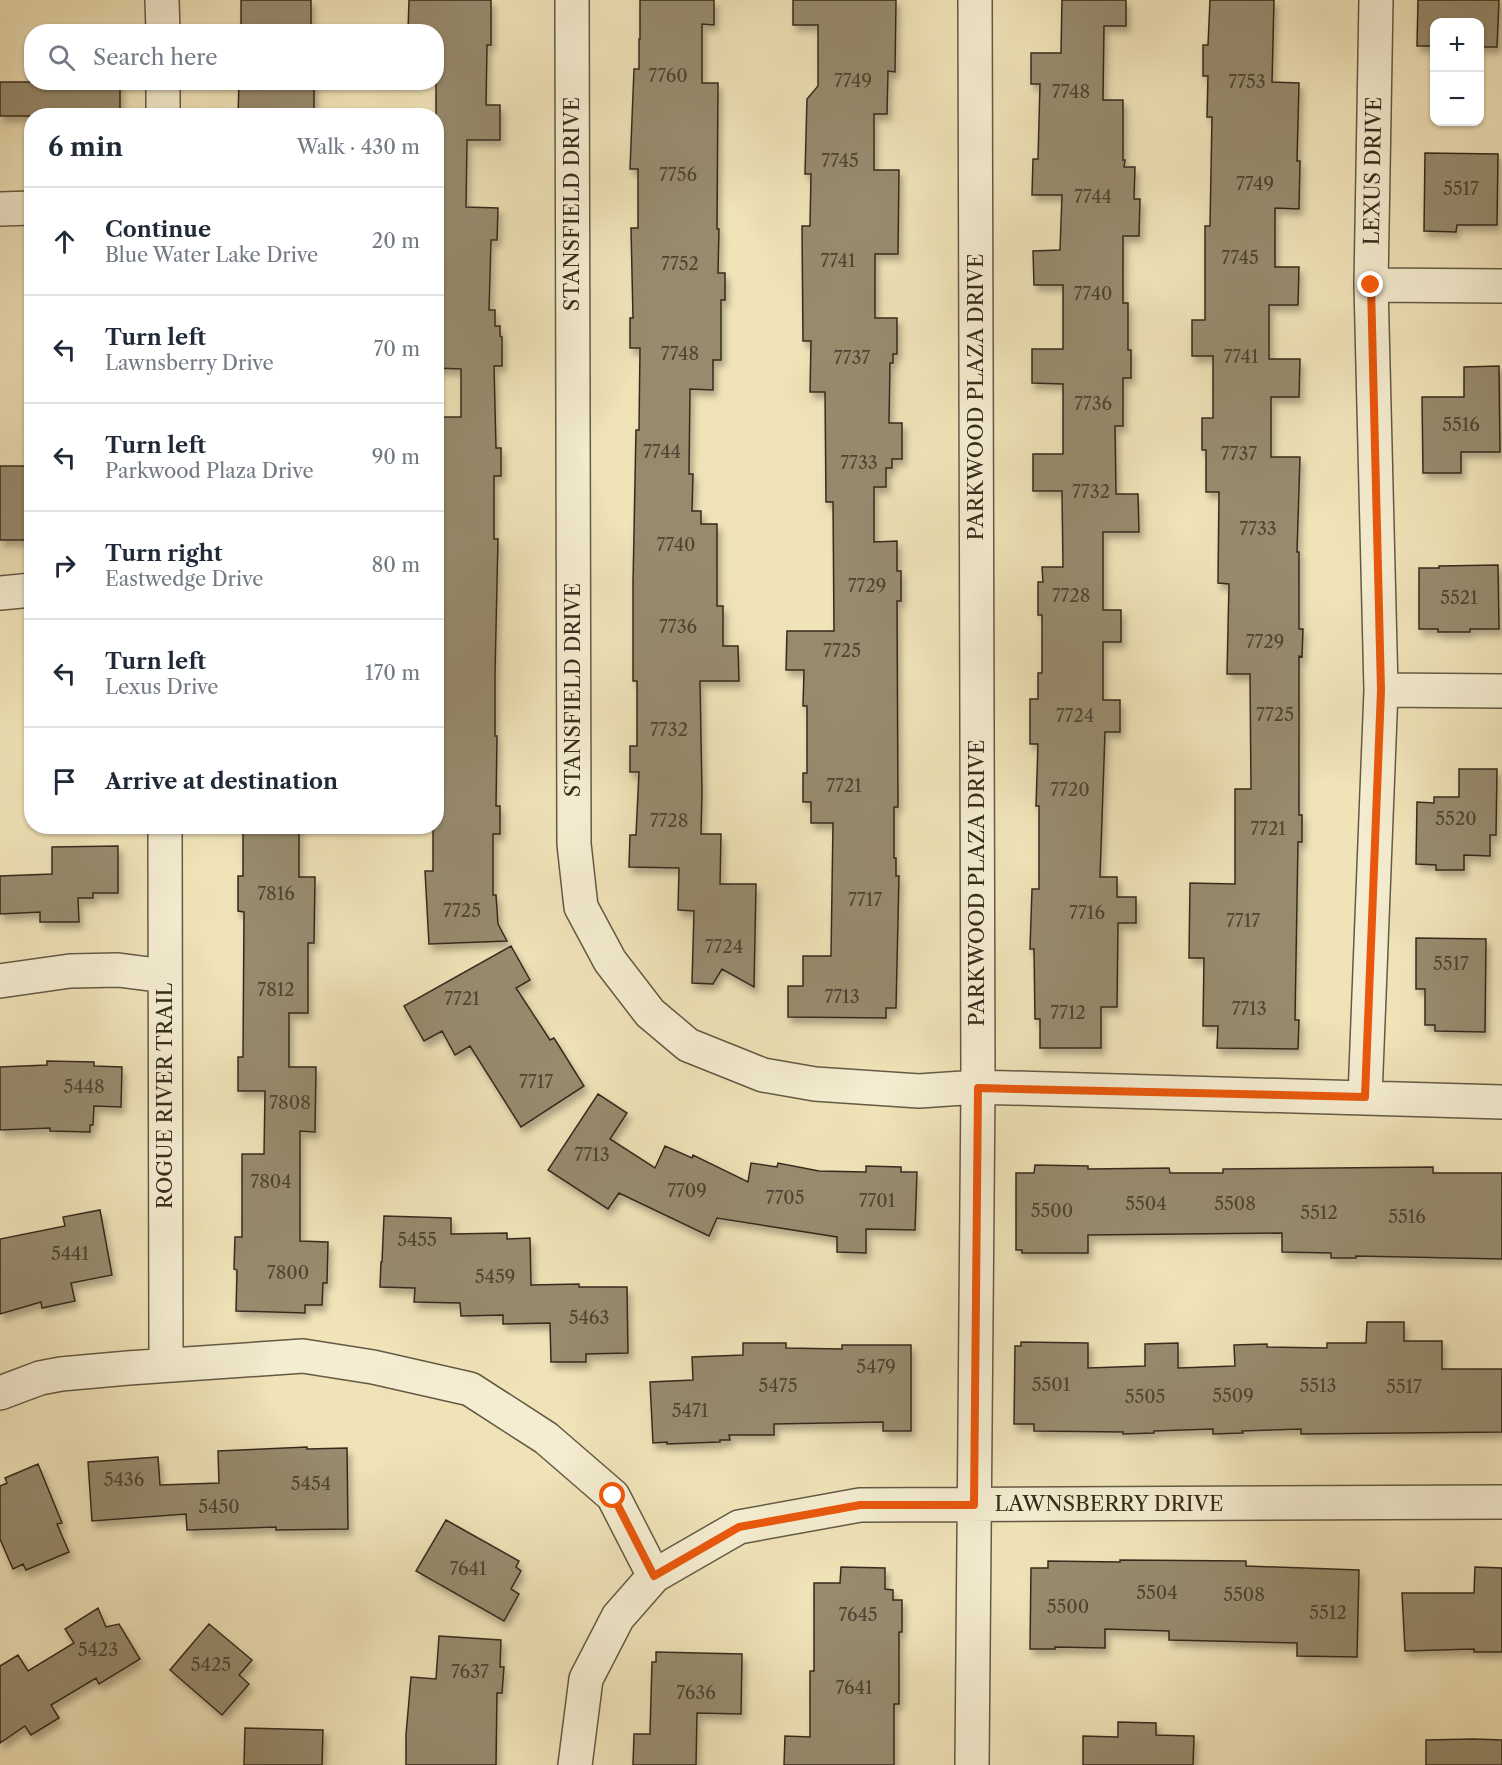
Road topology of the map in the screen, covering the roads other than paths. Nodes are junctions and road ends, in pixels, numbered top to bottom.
1 (162, 0) edge
2 (572, 0) edge
3 (975, 0) edge
4 (1376, 0) edge
5 (162, 24) edge
6 (163, 90) edge
7 (163, 108) edge
8 (24, 208) edge
9 (0, 209) edge
10 (1371, 285) junction
11 (1502, 286) edge
12 (24, 591) edge
13 (0, 593) edge
14 (1381, 690) junction
15 (1502, 691) edge
16 (165, 834) edge
17 (165, 976) junction
18 (0, 981) edge
19 (978, 1088) junction
20 (1365, 1097) junction
21 (1502, 1102) edge
22 (166, 1365) junction
23 (0, 1393) edge
24 (1502, 1502) edge
25 (974, 1505) junction
26 (654, 1576) junction
27 (575, 1765) edge
28 (972, 1765) edge

1 - 5 street
2 - 19 street, STANSFIELD DRIVE
3 - 19 street, PARKWOOD PLAZA DRIVE
4 - 10 street, LEXUS DRIVE
6 - 7 street
8 - 9 street
10 - 11 street
10 - 14 street, LEXUS DRIVE
12 - 13 street
14 - 15 street
14 - 20 street, LEXUS DRIVE
16 - 17 street, ROGUE RIVER TRAIL
17 - 18 street
17 - 22 street, ROGUE RIVER TRAIL
19 - 20 street, STANSFIELD DRIVE
19 - 25 street, PARKWOOD PLAZA DRIVE
20 - 21 street, STANSFIELD DRIVE
22 - 23 street
22 - 26 street
24 - 25 street, LAWNSBERRY DRIVE
25 - 26 street, LAWNSBERRY DRIVE
25 - 28 street, PARKWOOD PLAZA DRIVE
26 - 27 street, LAWNSBERRY DRIVE

